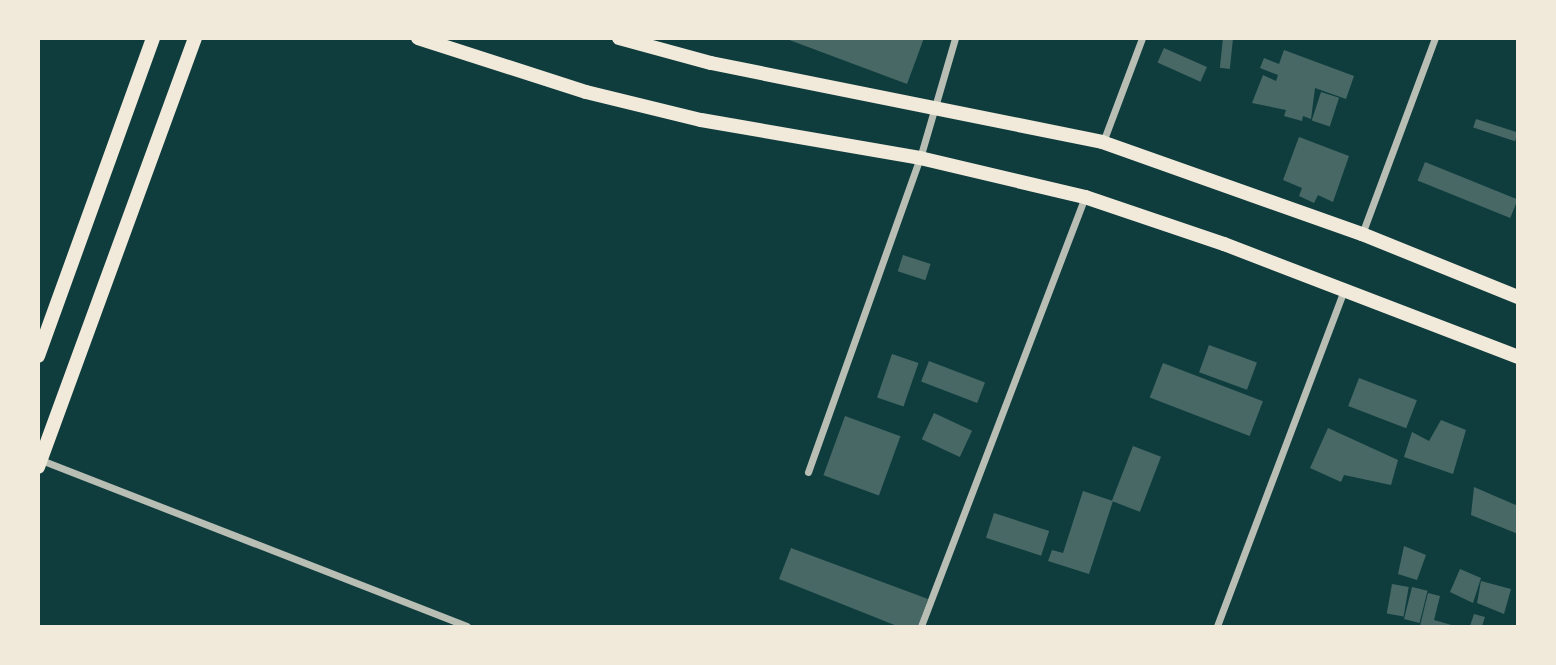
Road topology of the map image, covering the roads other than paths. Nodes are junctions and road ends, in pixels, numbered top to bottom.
1 (153, 38) edge
2 (195, 38) edge
3 (418, 38) edge
4 (620, 38) edge
5 (955, 38) edge
6 (1142, 38) edge
7 (1435, 38) edge
8 (936, 106) junction
9 (1102, 142) junction
10 (919, 158) junction
11 (1085, 197) junction
12 (1362, 234) junction
13 (1345, 289) junction
14 (1517, 297) edge
15 (38, 356) edge
16 (1517, 356) edge
17 (40, 463) edge
18 (808, 472) dead end
19 (467, 626) edge
20 (921, 626) edge
21 (1217, 626) edge

1 - 15 main road
2 - 17 main road
3 - 10 main road
4 - 8 main road
5 - 8 street
6 - 9 street
7 - 12 street
8 - 9 main road
8 - 10 street
9 - 12 main road
10 - 11 main road
10 - 18 street
11 - 13 main road
11 - 20 street
12 - 14 main road
13 - 16 main road
13 - 21 street
17 - 19 street

